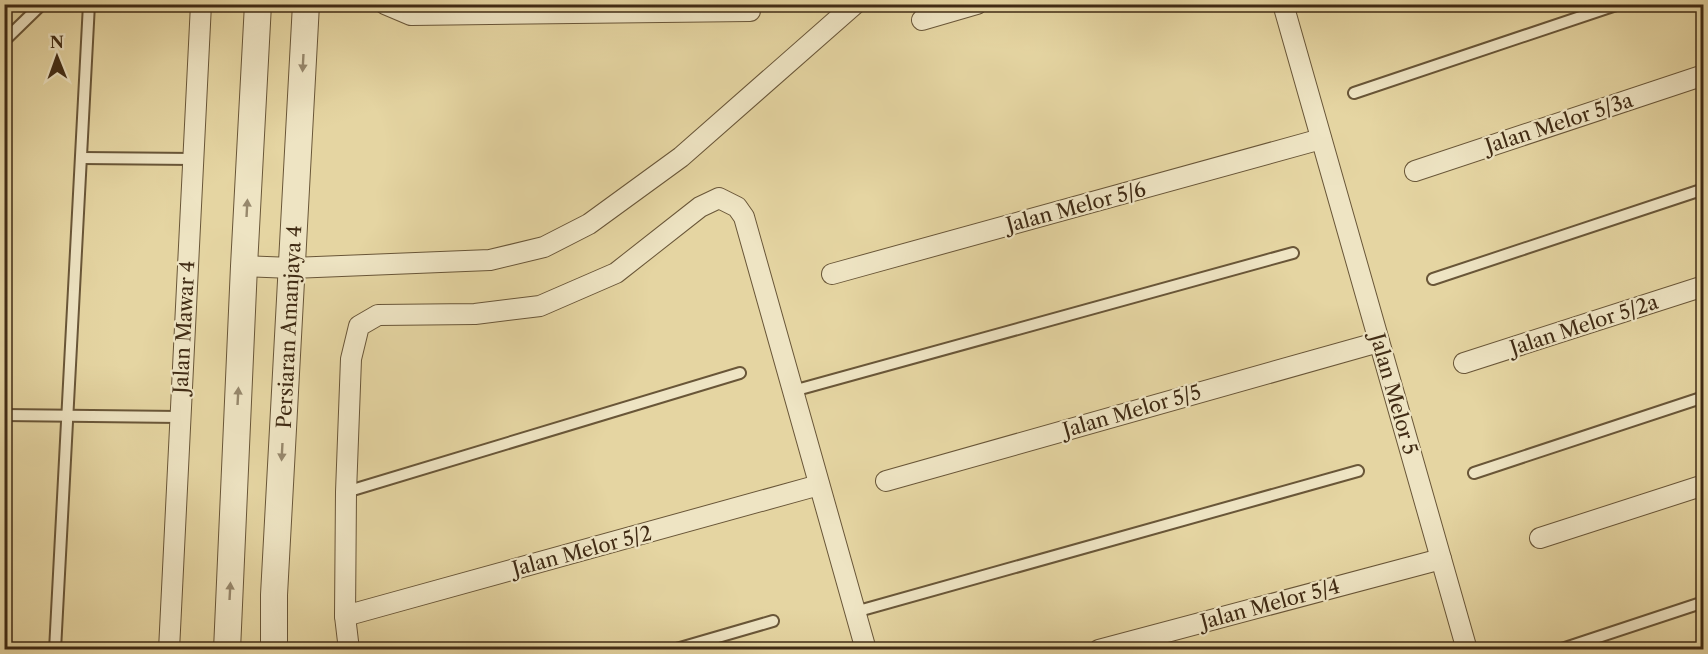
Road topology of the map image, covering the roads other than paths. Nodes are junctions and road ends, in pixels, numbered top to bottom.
1 (42, 4) edge
2 (89, 4) edge
3 (201, 4) edge
4 (258, 4) edge
5 (306, 4) edge
6 (385, 4) edge
7 (855, 4) edge
8 (978, 4) edge
9 (1283, 4) edge
10 (1619, 4) edge
11 (750, 11) dead end
12 (922, 20) dead end
13 (4, 40) edge
14 (1704, 75) edge
15 (1353, 93) dead end
16 (1321, 140) junction
17 (82, 158) junction
18 (194, 159) junction
19 (1415, 171) dead end
20 (1704, 189) edge
21 (1293, 253) dead end
22 (244, 267) junction
23 (292, 268) junction
24 (832, 274) dead end
25 (1433, 279) dead end
26 (1704, 286) edge
27 (1379, 342) junction
28 (1464, 363) dead end
29 (740, 373) dead end
30 (793, 391) junction
31 (1704, 397) edge
32 (4, 415) edge
33 (68, 416) junction
34 (179, 417) junction
35 (1358, 471) dead end
36 (1474, 473) dead end
37 (886, 481) dead end
38 (819, 485) junction
39 (1704, 485) edge
40 (346, 492) junction
41 (1540, 538) dead end
42 (1441, 559) junction
43 (1704, 602) edge
44 (855, 612) junction
45 (345, 616) junction
46 (773, 621) dead end
47 (55, 650) edge
48 (169, 650) edge
49 (227, 650) edge
50 (274, 650) edge
51 (349, 650) edge
52 (674, 650) edge
53 (866, 650) edge
54 (1099, 650) edge
55 (1467, 650) edge
56 (1559, 650) edge

1 - 13 lane
2 - 17 lane
3 - 18 street, Jalan Mawar 4
22 -> 4 street
5 -> 23 street, Persiaran Amanjaya 4
6 - 11 street
7 - 23 street
8 - 12 street
9 - 16 street, Jalan Melor 5
10 - 15 lane
14 - 19 street, Jalan Melor 5/3a
16 - 24 street, Jalan Melor 5/6
16 - 27 street, Jalan Melor 5
17 - 18 lane
17 - 33 lane
18 - 34 street, Jalan Mawar 4
20 - 25 lane
21 - 30 lane
22 - 23 street
49 -> 22 street
23 -> 50 street, Persiaran Amanjaya 4
26 - 28 street, Jalan Melor 5/2a
27 - 37 street, Jalan Melor 5/5
27 - 42 street, Jalan Melor 5
29 - 40 lane
30 - 38 street
30 - 40 street
31 - 36 lane
32 - 33 lane
33 - 34 lane
33 - 47 lane
34 - 48 street, Jalan Mawar 4
35 - 44 lane
38 - 44 street
38 - 45 street, Jalan Melor 5/2
39 - 41 street
40 - 45 street
42 - 54 street, Jalan Melor 5/4
42 - 55 street, Jalan Melor 5
43 - 56 lane
44 - 53 street
45 - 51 street
46 - 52 lane

